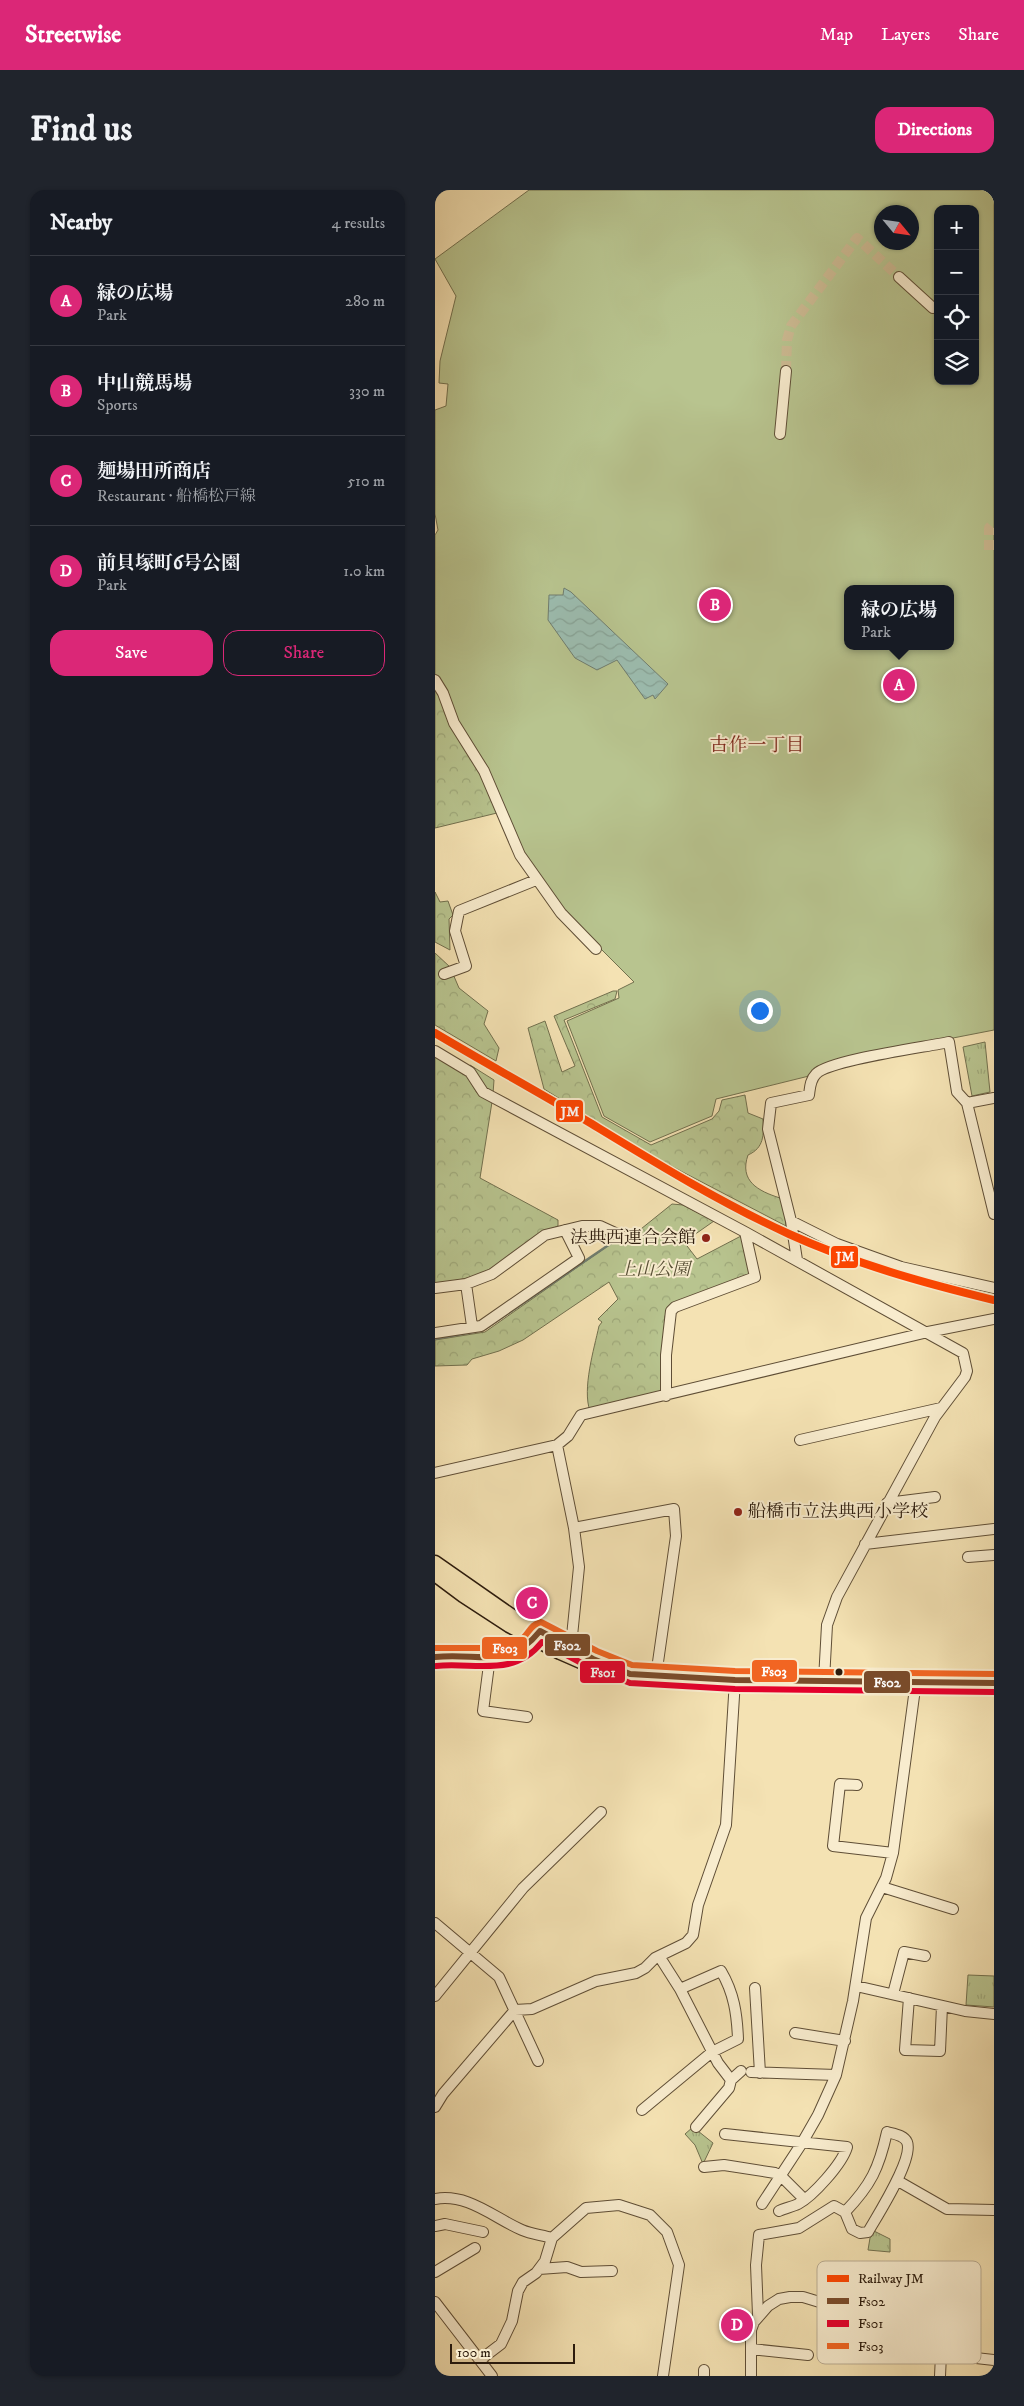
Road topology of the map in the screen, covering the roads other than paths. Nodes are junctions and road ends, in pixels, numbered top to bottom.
1 (899, 277) tunnel mouth
2 (933, 308) dead end
3 (786, 371) tunnel mouth
4 (780, 434) dead end
5 (435, 680) edge
6 (536, 880) junction
7 (596, 949) dead end
8 (444, 974) dead end
9 (435, 1051) edge
10 (994, 1098) edge
11 (967, 1104) junction
12 (994, 1214) edge
13 (791, 1224) junction
14 (565, 1230) junction
15 (745, 1232) junction
16 (624, 1236) dead end
17 (796, 1255) junction
18 (466, 1284) junction
19 (435, 1288) edge
20 (994, 1288) edge
21 (994, 1320) edge
22 (472, 1326) junction
23 (928, 1332) junction
24 (435, 1333) edge
25 (666, 1396) junction
26 (941, 1408) junction
27 (800, 1440) dead end
28 (557, 1445) junction
29 (435, 1473) edge
30 (935, 1497) dead end
31 (887, 1503) junction
32 (574, 1528) junction
33 (994, 1530) edge
34 (865, 1544) junction
35 (994, 1555) edge
36 (968, 1557) dead end
37 (435, 1562) edge
38 (435, 1575) edge
39 (537, 1635) junction
40 (568, 1646) junction
41 (435, 1657) edge
42 (490, 1657) junction
43 (629, 1674) junction
44 (656, 1676) junction
45 (735, 1680) junction
46 (824, 1680) junction
47 (916, 1681) junction
48 (994, 1683) edge
49 (527, 1717) dead end
50 (857, 1785) dead end
51 (601, 1812) dead end
52 (893, 1853) junction
53 (882, 1887) junction
54 (953, 1909) dead end
55 (435, 1923) edge
56 (471, 1954) junction
57 (659, 1956) junction
58 (925, 1956) dead end
59 (856, 1986) junction
60 (755, 1988) dead end
61 (680, 1989) junction
62 (893, 1994) junction
63 (435, 1996) edge
64 (909, 1998) junction
65 (942, 2006) junction
66 (515, 2010) junction
67 (994, 2014) edge
68 (795, 2033) dead end
69 (845, 2041) junction
70 (712, 2052) junction
71 (538, 2061) dead end
72 (751, 2072) junction
73 (836, 2074) junction
74 (731, 2080) junction
75 (435, 2107) edge
76 (642, 2110) dead end
77 (696, 2127) dead end
78 (725, 2134) dead end
79 (802, 2143) junction
80 (704, 2167) dead end
81 (781, 2176) junction
82 (898, 2181) junction
83 (435, 2199) edge
84 (804, 2199) junction
85 (762, 2204) dead end
86 (779, 2210) dead end
87 (994, 2210) edge
88 (845, 2212) junction
89 (435, 2226) edge
90 (483, 2232) dead end
91 (552, 2238) junction
92 (475, 2248) dead end
93 (539, 2269) junction
94 (612, 2271) dead end
95 (435, 2272) edge
96 (817, 2301) edge
97 (435, 2302) edge
98 (758, 2315) junction
99 (751, 2349) junction
100 (808, 2356) dead end
101 (981, 2359) edge
102 (480, 2360) junction
103 (994, 2360) edge
104 (492, 2376) edge
105 (663, 2376) edge
106 (751, 2376) edge

1 - 2 street
3 - 4 street
5 - 6 street
6 - 7 street
6 - 8 street
9 - 15 street
10 - 11 street
11 - 12 street
11 - 13 street
13 - 17 street
13 - 20 street
14 - 16 street
14 - 18 street
14 - 22 street
15 - 17 street
15 - 25 street
17 - 23 street
18 - 19 street
18 - 22 street
21 - 23 street
22 - 24 street
23 - 25 street
23 - 26 street
25 - 28 street
26 - 27 street
26 - 31 street
28 - 29 street
28 - 32 street
30 - 31 street
31 - 34 street
32 - 40 street
32 - 44 street
33 - 34 street
34 - 46 street
35 - 36 street
37 - 39 main road
38 - 39 main road
39 - 40 main road
39 - 42 street
39 - 43 main road
40 - 43 main road
41 - 42 street
42 - 49 street
43 - 44 main road
44 - 45 main road
45 - 46 main road
45 - 57 street
46 - 47 main road
47 - 48 main road
47 - 52 street
50 - 52 street
51 - 56 street
52 - 53 street
53 - 54 street
53 - 59 street
55 - 56 street
56 - 63 street
56 - 66 street
57 - 61 street
57 - 66 street
58 - 62 street
59 - 62 street
59 - 69 street
60 - 72 street
61 - 70 street
61 - 70 street
62 - 64 street
64 - 65 street
64 - 65 street
65 - 67 street
66 - 71 street
66 - 75 street
68 - 69 street
69 - 73 street
70 - 74 street
70 - 76 street
72 - 73 street
72 - 74 street
73 - 79 street
74 - 77 street
78 - 79 street
79 - 81 street
79 - 84 street
80 - 81 street
81 - 84 street
81 - 85 street
82 - 87 street
82 - 88 street
82 - 88 street
83 - 91 street
84 - 86 street
88 - 98 street
89 - 90 street
91 - 93 street
91 - 105 street
92 - 95 street
93 - 94 street
93 - 102 street
96 - 98 street
97 - 102 street
98 - 99 street
99 - 100 street
99 - 106 street
101 - 103 street
102 - 104 street

